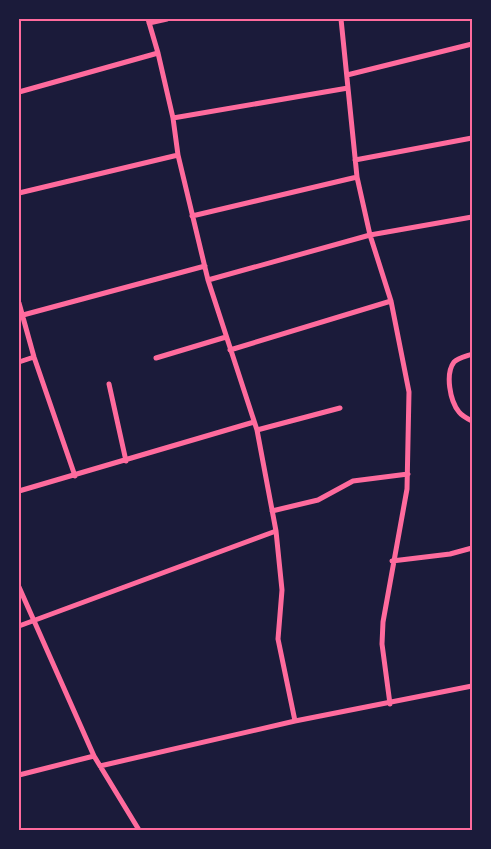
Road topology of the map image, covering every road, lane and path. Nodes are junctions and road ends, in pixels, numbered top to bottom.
1 (167, 19) edge
2 (341, 19) edge
3 (149, 21) edge
4 (472, 44) edge
5 (158, 54) junction
6 (347, 75) junction
7 (348, 88) junction
8 (19, 92) edge
9 (173, 118) junction
10 (472, 138) edge
11 (178, 155) junction
12 (355, 160) junction
13 (357, 177) junction
14 (19, 193) edge
15 (192, 216) junction
16 (472, 217) edge
17 (370, 235) junction
18 (205, 266) junction
19 (208, 280) junction
20 (391, 301) junction
21 (19, 303) edge
22 (23, 315) junction
23 (226, 337) junction
24 (230, 350) junction
25 (472, 354) edge
26 (34, 357) junction
27 (156, 358) dead end
28 (19, 362) edge
29 (109, 384) dead end
30 (340, 408) dead end
31 (472, 421) edge
32 (254, 422) junction
33 (257, 430) junction
34 (126, 461) junction
35 (408, 474) junction
36 (75, 476) junction
37 (19, 491) edge
38 (272, 511) junction
39 (276, 531) junction
40 (472, 548) edge
41 (392, 562) junction
42 (19, 587) edge
43 (33, 620) junction
44 (19, 626) edge
45 (472, 686) edge
46 (390, 704) junction
47 (295, 721) junction
48 (94, 756) junction
49 (100, 766) junction
50 (19, 775) edge
51 (139, 830) edge

1 - 3 street
2 - 6 street
3 - 5 street
4 - 6 street
5 - 8 street
5 - 9 street
6 - 7 street
7 - 9 street
7 - 12 street
9 - 11 street
10 - 12 street
11 - 14 street
11 - 15 street
12 - 13 street
13 - 15 street
13 - 17 street
15 - 18 street
16 - 17 street
17 - 19 street
17 - 20 street
18 - 19 street
18 - 22 street
19 - 23 street
20 - 24 street
20 - 35 street
21 - 22 street
22 - 26 street
23 - 24 street
23 - 27 street
24 - 32 street
25 - 31 street
26 - 28 street
26 - 36 street
29 - 34 street
30 - 33 street
32 - 33 street
32 - 34 street
33 - 38 street
34 - 36 street
35 - 38 street
35 - 41 street
36 - 37 street
38 - 39 street
39 - 43 street
39 - 47 street
40 - 41 street
41 - 46 street
42 - 43 street
43 - 44 street
43 - 48 street
45 - 46 street
46 - 47 street
47 - 49 street
48 - 49 street
48 - 50 street
49 - 51 street

